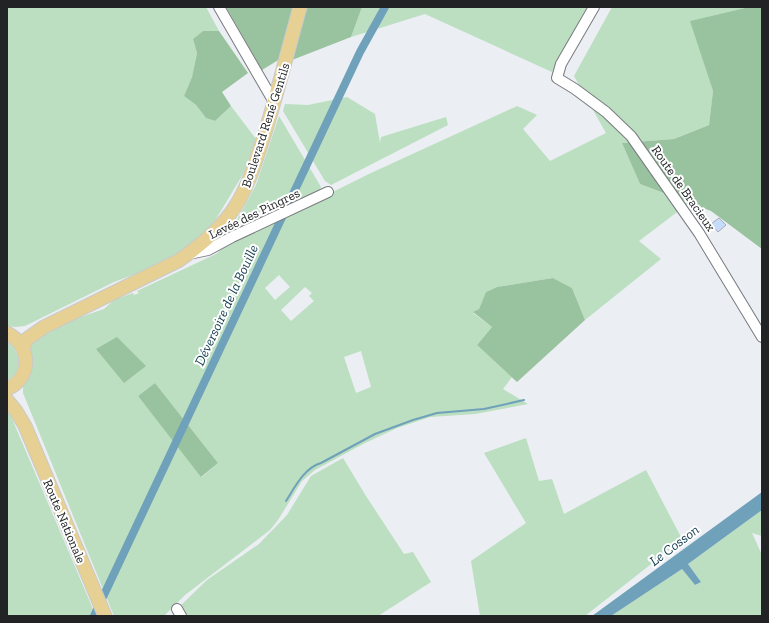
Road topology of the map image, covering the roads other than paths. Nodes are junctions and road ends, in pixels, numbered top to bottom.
1 (219, 7) edge
2 (300, 7) edge
3 (594, 7) edge
4 (274, 102) junction
5 (328, 192) dead end
6 (190, 254) junction
7 (66, 315) junction
8 (7, 333) edge
9 (762, 337) edge
10 (23, 348) junction
11 (19, 381) junction
12 (7, 389) edge
13 (7, 400) edge
14 (25, 426) junction
15 (105, 616) edge

1 - 4 street
2 - 4 main road, Boulevard René Gentils
3 - 9 street, Route de Bracieux
4 - 6 main road, Boulevard René Gentils
5 - 6 street, Levée des Pingres
6 - 7 main road, Boulevard René Gentils
7 - 8 main road, Boulevard René Gentils
7 - 10 main road, Boulevard René Gentils
8 - 10 main road
10 - 11 main road
11 - 12 main road
11 - 14 main road, Route Nationale
13 - 14 main road, Route Nationale
14 - 15 main road, Route Nationale

